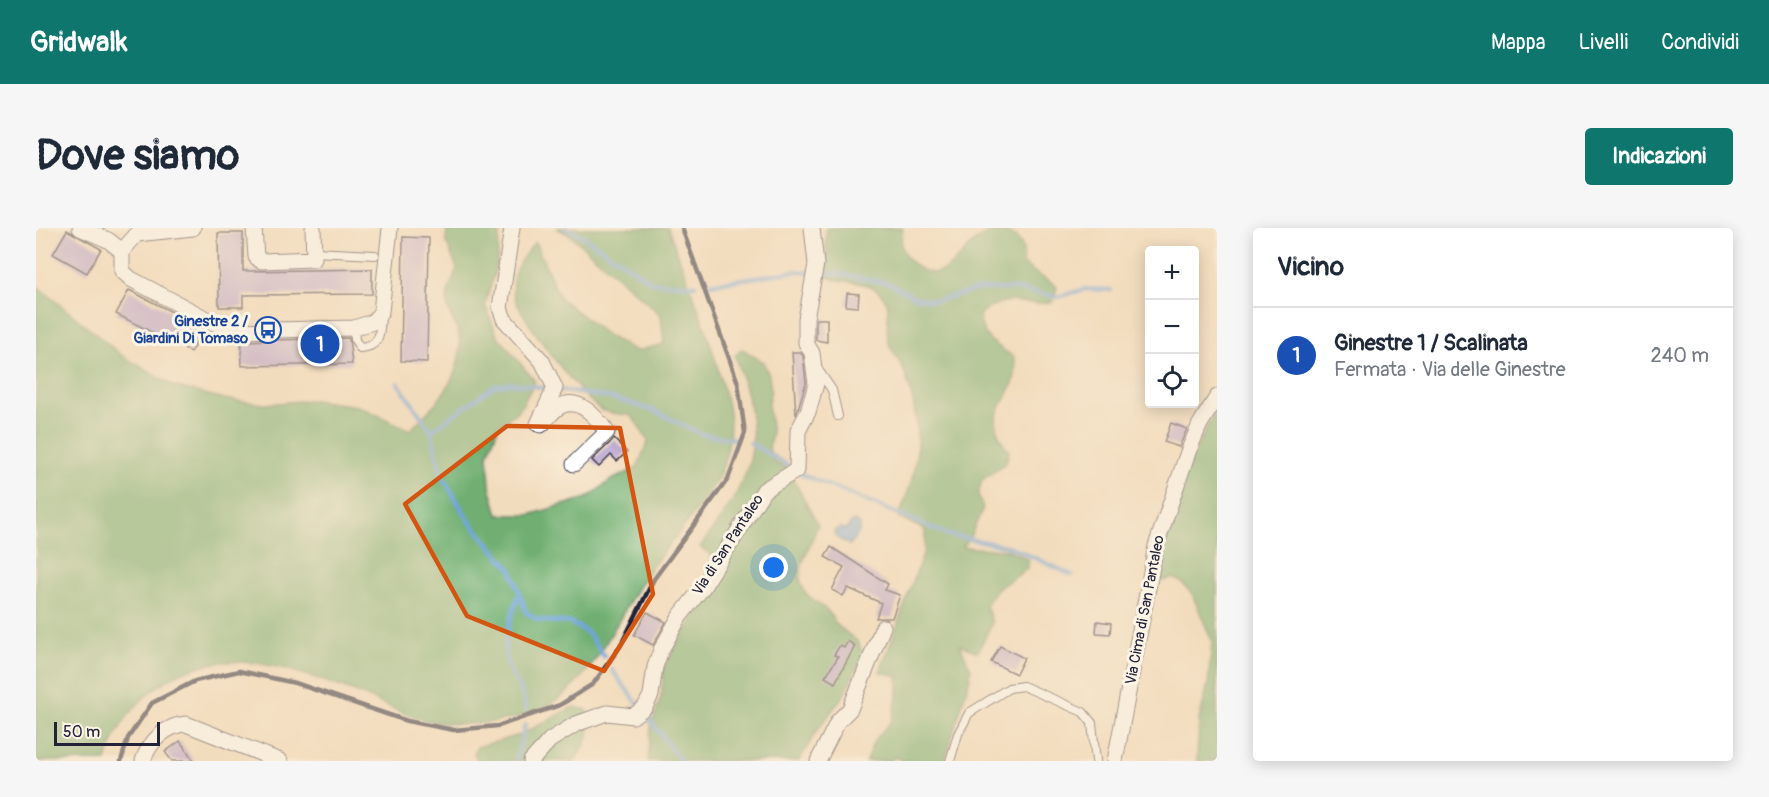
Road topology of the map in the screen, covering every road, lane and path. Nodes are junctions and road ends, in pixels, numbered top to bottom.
1 (80, 228) edge
2 (193, 228) edge
3 (254, 228) edge
4 (313, 228) edge
5 (390, 228) edge
6 (512, 228) edge
7 (812, 228) edge
8 (122, 251) junction
9 (314, 252) junction
10 (375, 255) dead end
11 (381, 312) junction
12 (354, 328) junction
13 (814, 364) junction
14 (1217, 397) edge
15 (838, 416) dead end
16 (574, 464) dead end
17 (883, 627) dead end
18 (1124, 718) junction
19 (143, 761) edge
20 (280, 761) edge
21 (531, 761) edge
22 (818, 761) edge
23 (951, 761) edge
24 (1096, 761) edge
25 (1109, 761) edge
26 (1115, 761) edge

1 - 8 street
2 - 8 street
3 - 9 street
4 - 9 street
5 - 11 street
6 - 16 street
7 - 13 street, Via di San Pantaleo
8 - 12 street
9 - 10 lane
11 - 12 street
11 - 12 lane
13 - 15 lane
13 - 21 street, Via di San Pantaleo
14 - 18 street, Via Cima di San Pantaleo
17 - 22 street
18 - 25 lane
18 - 26 street, Via Cima di San Pantaleo
19 - 20 street
23 - 24 lane

